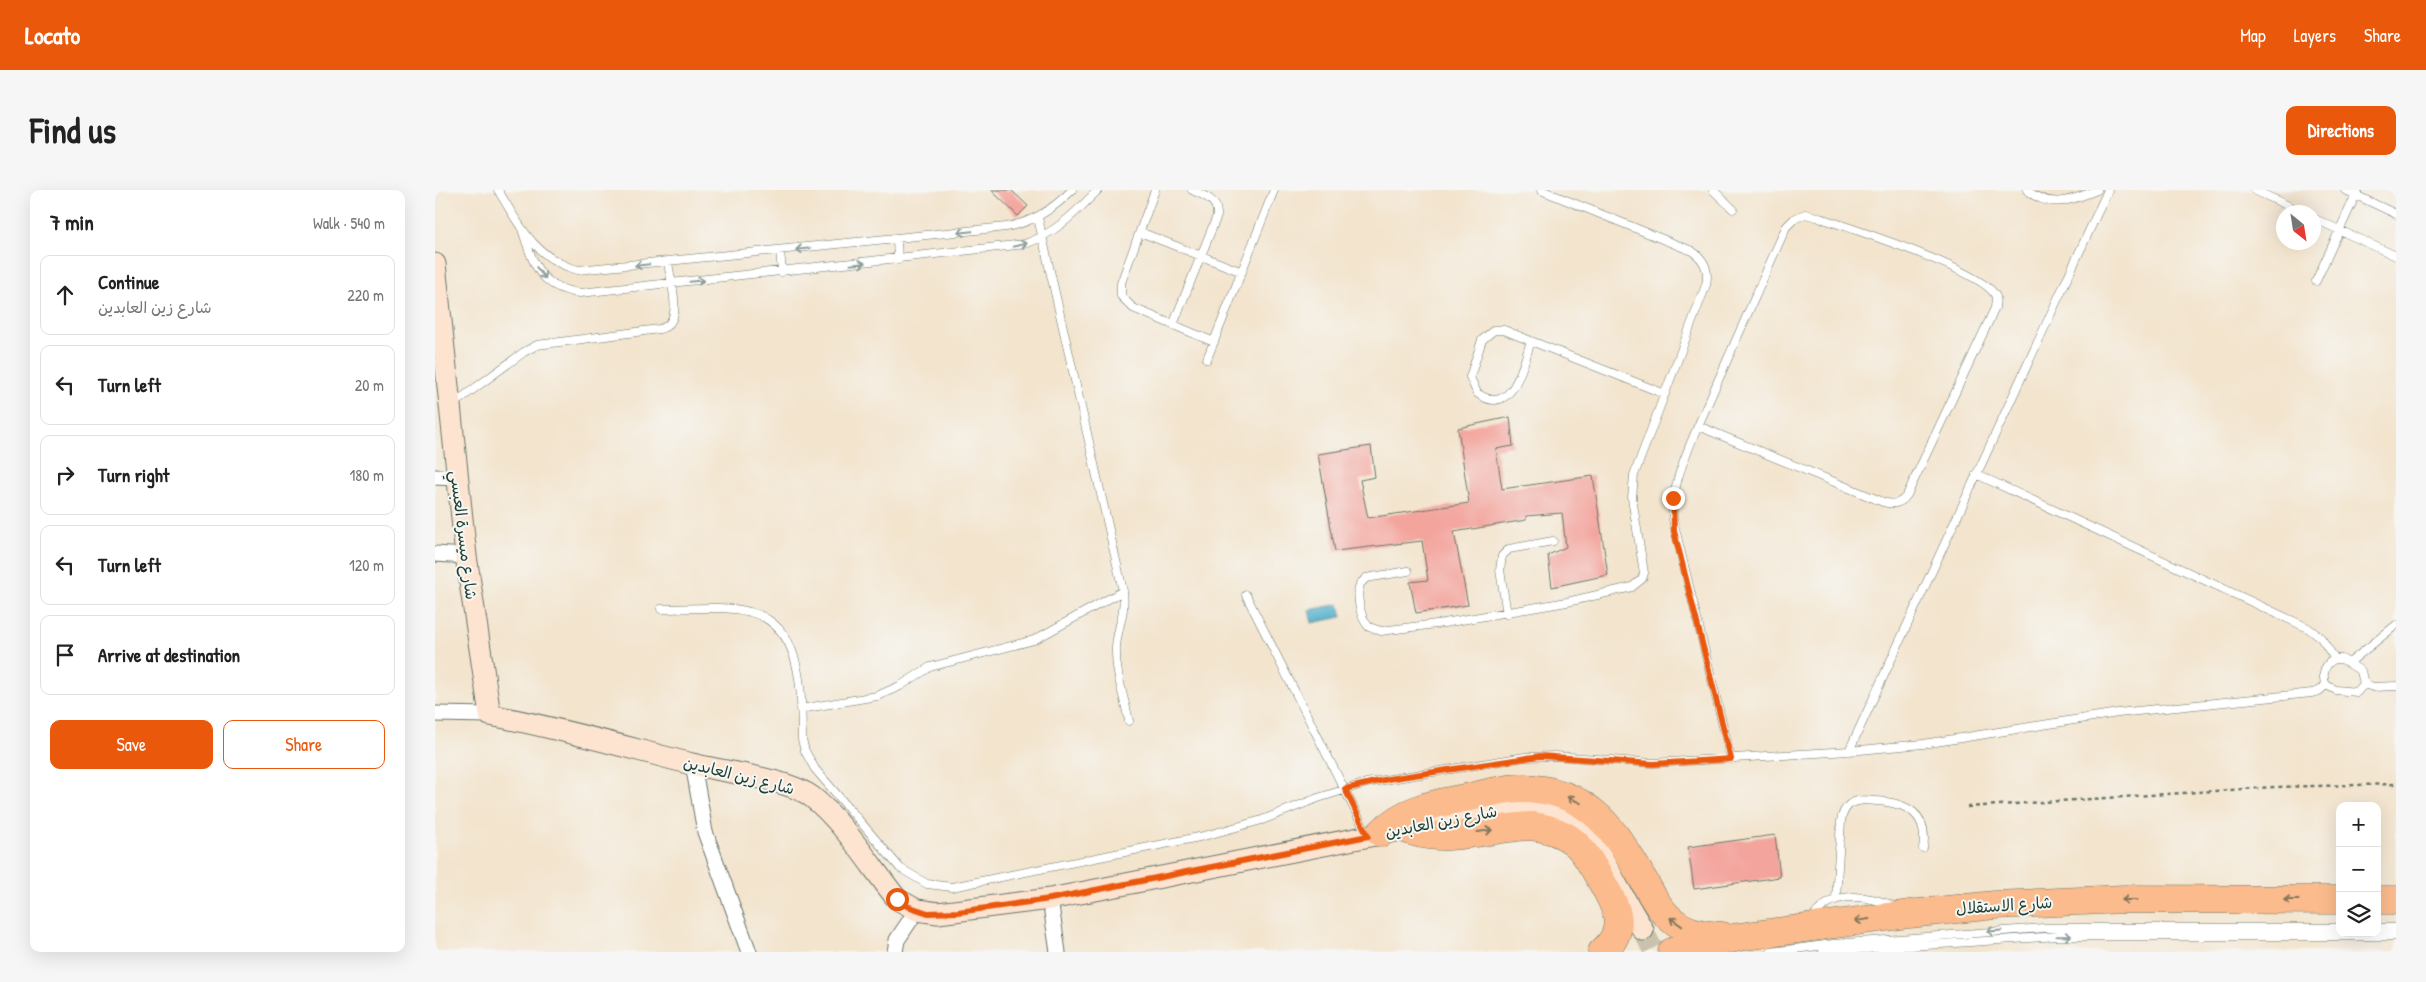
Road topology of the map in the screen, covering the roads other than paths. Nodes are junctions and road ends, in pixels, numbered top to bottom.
1 (499, 190) edge
2 (1072, 190) edge
3 (1098, 190) edge
4 (1155, 190) edge
5 (1192, 190) edge
6 (1274, 190) edge
7 (1541, 190) edge
8 (1713, 190) edge
9 (2027, 190) edge
10 (2097, 190) edge
11 (2108, 190) edge
12 (2254, 190) edge
13 (2345, 190) edge
14 (2357, 193) edge
15 (2287, 205) edge
16 (1733, 208) dead end
17 (2396, 214) edge
18 (1038, 218) junction
19 (2321, 222) edge
20 (521, 229) junction
21 (2340, 230) junction
22 (1140, 232) junction
23 (1041, 238) junction
24 (897, 240) junction
25 (780, 251) junction
26 (1201, 256) junction
27 (2396, 256) edge
28 (898, 260) junction
29 (668, 262) junction
30 (435, 264) edge
31 (782, 272) junction
32 (1241, 272) junction
33 (2316, 280) dead end
34 (671, 283) junction
35 (1173, 325) junction
36 (1531, 341) junction
37 (1214, 342) junction
38 (1207, 359) dead end
39 (1665, 394) junction
40 (449, 407) junction
41 (1698, 426) junction
42 (1977, 474) junction
43 (435, 477) edge
44 (457, 478) junction
45 (1553, 541) dead end
46 (435, 554) edge
47 (466, 556) junction
48 (1408, 571) dead end
49 (1123, 591) junction
50 (1246, 594) dead end
51 (661, 609) dead end
52 (1507, 614) junction
53 (2396, 625) edge
54 (2335, 659) junction
55 (2349, 663) junction
56 (2364, 684) junction
57 (2326, 685) junction
58 (2396, 686) edge
59 (800, 709) junction
60 (435, 714) edge
61 (490, 715) junction
62 (1129, 721) dead end
63 (1849, 751) junction
64 (1731, 759) junction
65 (693, 764) junction
66 (1345, 789) junction
67 (1384, 832) junction
68 (1923, 848) dead end
69 (1836, 898) junction
70 (1050, 899) junction
71 (2336, 900) edge
72 (2381, 900) edge
73 (2396, 900) edge
74 (917, 910) junction
75 (1909, 914) junction
76 (1807, 927) junction
77 (2336, 928) edge
78 (2381, 928) edge
79 (2396, 928) edge
80 (1643, 930) tunnel mouth
81 (2396, 936) edge
82 (1739, 937) junction
83 (749, 952) edge
84 (895, 952) edge
85 (1057, 952) edge
86 (1602, 952) edge
87 (1672, 952) edge
88 (1771, 952) edge
89 (1823, 952) edge

1 - 20 lane
2 - 18 lane
3 - 23 lane
4 - 22 lane
5 - 26 lane
6 - 32 lane
7 - 39 lane
8 - 16 lane
9 - 10 lane
11 - 42 lane
12 - 15 lane
13 - 14 lane
14 - 17 lane
14 - 21 lane
18 - 23 lane
18 -> 24 lane
19 - 21 lane
29 -> 20 lane
20 -> 34 lane
21 - 27 lane
21 - 33 lane
22 - 26 lane
22 - 35 lane
28 -> 23 lane
23 - 49 lane
24 -> 25 lane
24 - 28 lane
25 - 29 lane
25 - 31 lane
26 - 32 lane
26 - 35 lane
31 -> 28 lane
29 - 34 lane
30 - 40 street, شارع ميسرة العبسي
34 -> 31 lane
32 - 37 lane
34 - 40 lane
35 - 37 lane
36 - 36 lane
36 - 39 lane
37 - 38 lane
39 - 52 lane
40 - 44 street, شارع ميسرة العبسي
41 - 41 lane
41 - 64 lane
42 - 54 lane
42 - 63 lane
43 - 44 street
44 - 47 street, شارع ميسرة العبسي
45 - 52 lane
46 - 47 street
47 - 61 street, شارع ميسرة العبسي
48 - 52 lane
49 - 59 lane
49 - 62 lane
50 - 66 lane
51 - 59 lane
53 - 55 lane
54 - 55 lane
54 - 57 lane
55 - 56 lane
56 - 57 lane
56 - 58 lane
57 - 63 lane
59 - 66 lane
60 - 61 street, شارع زين العابدين
61 - 65 street, شارع زين العابدين
63 - 64 lane
64 - 66 lane
65 - 74 street, شارع زين العابدين
65 - 83 street
66 - 67 lane
67 - 70 street, شارع زين العابدين
67 - 80 street, شارع زين العابدين
82 -> 67 highway
67 -> 86 highway
68 - 69 lane
69 - 75 lane
69 - 76 lane
70 - 74 street, شارع زين العابدين
70 - 85 street
71 -> 75 highway, شارع الاستقلال
72 - 73 highway
74 - 84 street
75 -> 76 highway, شارع الاستقلال
76 - 82 highway, شارع الاستقلال
77 -> 88 lane
78 - 79 lane
89 -> 81 lane
82 - 87 highway, شارع الاستقلال

